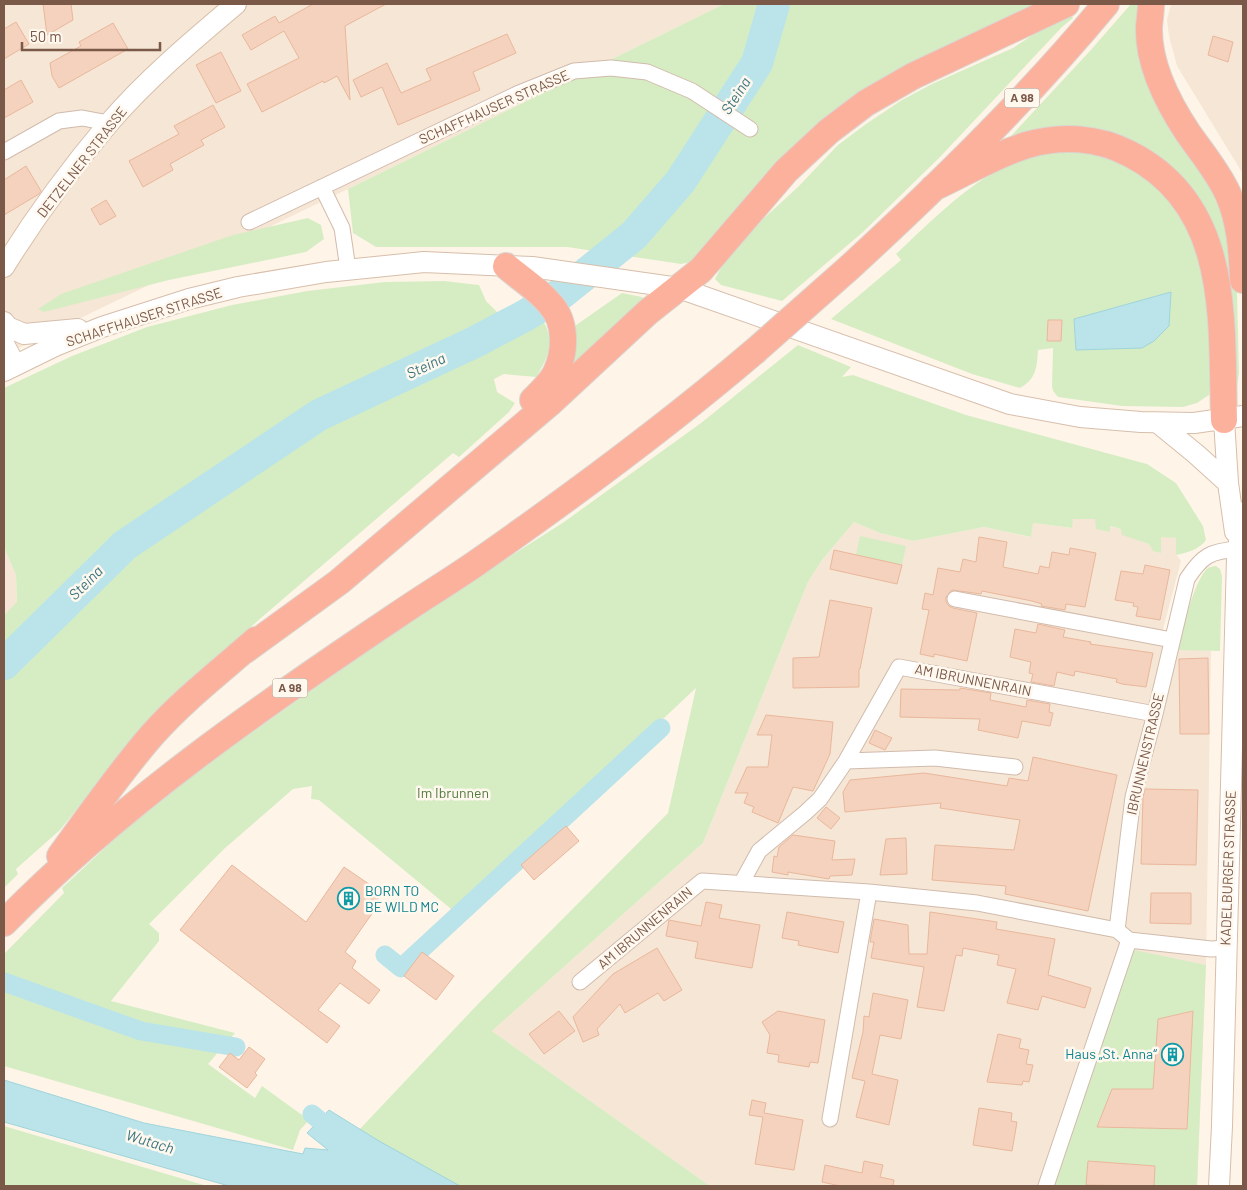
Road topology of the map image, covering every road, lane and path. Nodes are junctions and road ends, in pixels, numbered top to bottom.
1 (236, 4) edge
2 (1066, 4) edge
3 (1106, 4) edge
4 (1151, 4) edge
5 (109, 123) junction
6 (750, 129) dead end
7 (4, 152) edge
8 (322, 188) junction
9 (933, 188) junction
10 (249, 222) dead end
11 (4, 267) edge
12 (348, 269) junction
13 (520, 271) junction
14 (1243, 280) edge
15 (679, 288) junction
16 (4, 322) edge
17 (102, 327) junction
18 (4, 344) edge
19 (10, 368) edge
20 (1234, 418) edge
21 (1158, 423) junction
22 (1228, 483) junction
23 (1240, 512) edge
24 (1238, 549) junction
25 (955, 599) dead end
26 (1172, 640) junction
27 (244, 651) junction
28 (1155, 714) junction
29 (846, 761) junction
30 (1015, 767) dead end
31 (742, 882) junction
32 (869, 892) junction
33 (30, 897) junction
34 (4, 923) edge
35 (1116, 930) junction
36 (1129, 940) junction
37 (1226, 948) junction
38 (580, 982) dead end
39 (830, 1119) dead end
40 (1046, 1186) edge
41 (1219, 1186) edge

1 - 5 main road, DETZELNER STRASSE
2 - 15 highway
3 - 9 highway, A 98
4 - 14 highway
5 - 7 street
5 - 11 main road, DETZELNER STRASSE
6 - 8 street, SCHAFFHAUSER STRASSE
8 - 10 street, SCHAFFHAUSER STRASSE
8 - 12 street
9 - 20 highway
9 - 33 highway, A 98, bridge
12 - 13 main road, SCHAFFHAUSER STRASSE
12 - 17 main road, SCHAFFHAUSER STRASSE
13 - 15 main road, SCHAFFHAUSER STRASSE
13 - 27 highway
15 - 21 main road, SCHAFFHAUSER STRASSE
15 - 27 highway
16 - 17 main road
17 - 19 main road, SCHAFFHAUSER STRASSE
18 - 19 main road
20 - 21 main road, SCHAFFHAUSER STRASSE
20 - 22 main road, KADELBURGER STRASSE
21 - 22 main road
22 - 23 main road, KADELBURGER STRASSE
23 - 24 main road, KADELBURGER STRASSE
24 - 26 street, IBRUNNENSTRASSE
24 - 37 main road, KADELBURGER STRASSE
25 - 26 street
26 - 28 street, IBRUNNENSTRASSE
27 - 33 highway
28 - 29 street, AM IBRUNNENRAIN
28 - 35 street, IBRUNNENSTRASSE
29 - 30 street
29 - 31 street, AM IBRUNNENRAIN
31 - 32 street, AM IBRUNNENRAIN
31 - 38 street, AM IBRUNNENRAIN
32 - 35 street, AM IBRUNNENRAIN
32 - 39 street
33 - 34 highway, A 98
35 - 36 street, AM IBRUNNENRAIN
36 - 37 street
36 - 40 street
37 - 41 main road, KADELBURGER STRASSE

